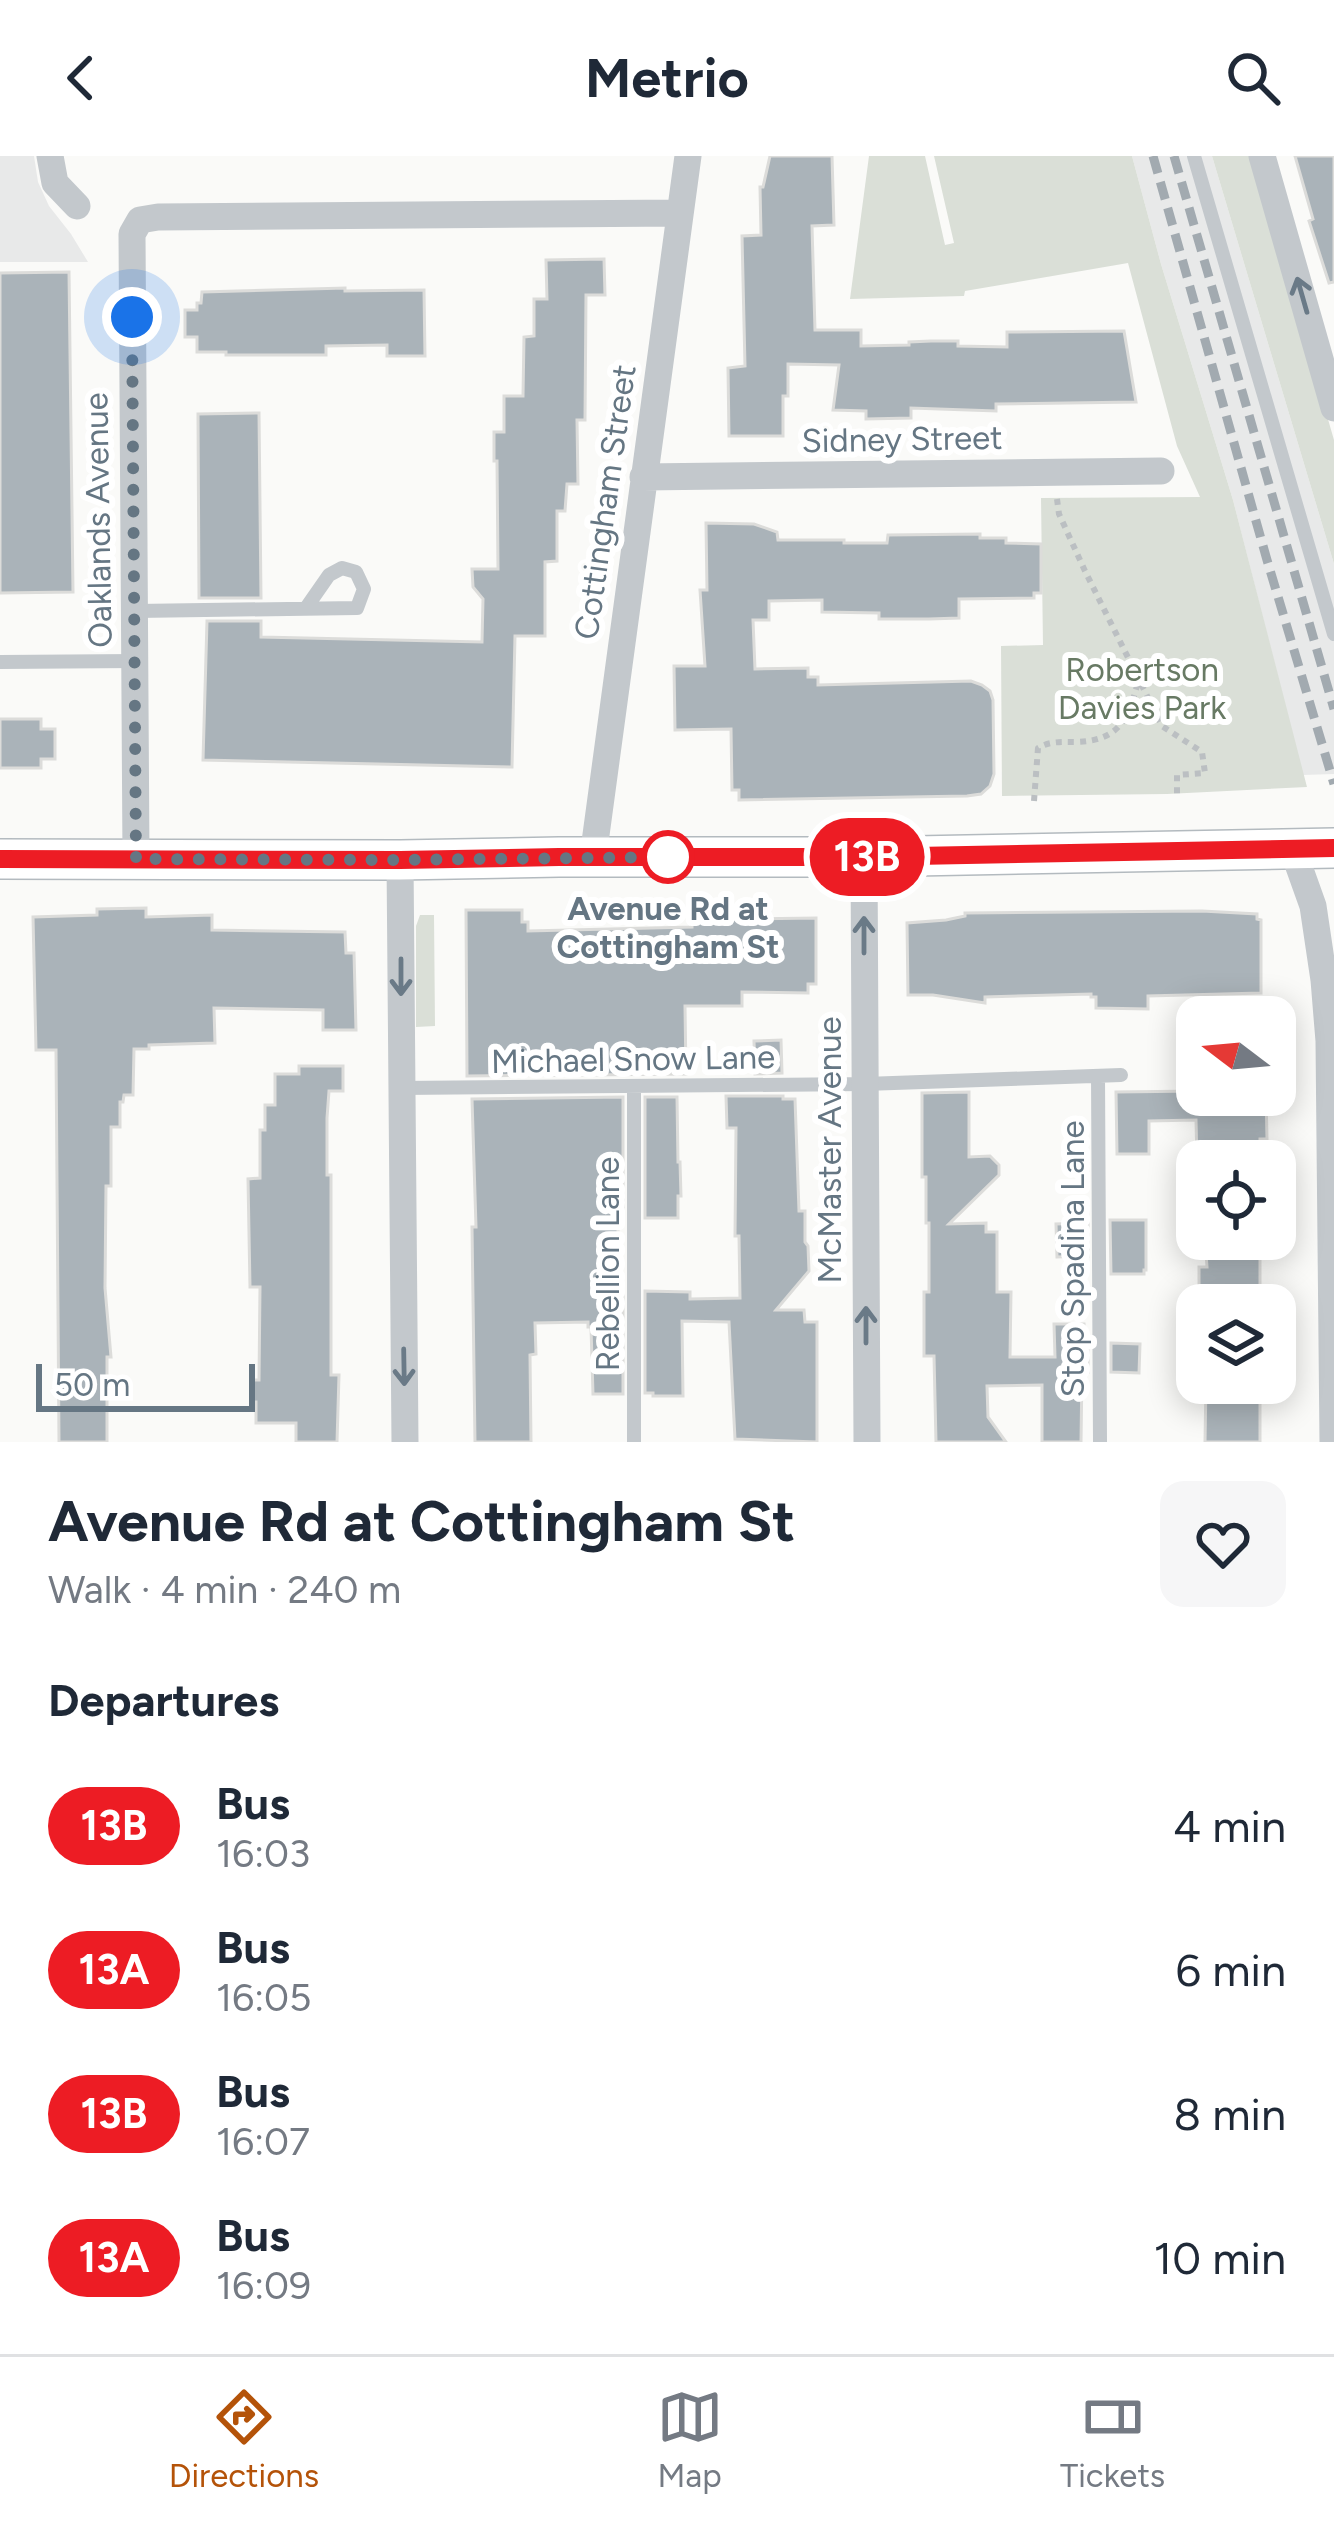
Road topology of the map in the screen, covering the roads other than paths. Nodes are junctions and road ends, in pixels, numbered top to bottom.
1 (50, 156) edge
2 (688, 156) edge
3 (1194, 156) edge
4 (1262, 156) edge
5 (77, 206) dead end
6 (680, 213) junction
7 (1334, 408) edge
8 (1161, 471) dead end
9 (643, 477) junction
10 (306, 608) dead end
11 (136, 611) junction
12 (1334, 634) edge
13 (136, 661) junction
14 (0, 662) edge
15 (1334, 848) edge
16 (1293, 850) junction
17 (592, 857) junction
18 (864, 857) junction
19 (0, 859) edge
20 (136, 859) junction
21 (400, 860) junction
22 (1121, 1075) dead end
23 (1098, 1076) junction
24 (865, 1084) junction
25 (634, 1086) junction
26 (401, 1088) junction
27 (405, 1442) edge
28 (634, 1442) edge
29 (867, 1442) edge
30 (1100, 1442) edge
31 (1334, 1442) edge

1 - 5 street
2 - 6 street, Cottingham Street
3 - 12 lane
7 -> 4 street
6 - 9 street, Cottingham Street
6 - 11 street, Oaklands Avenue
8 - 9 street, Sidney Street
9 - 17 street, Cottingham Street
10 - 11 lane
11 - 13 street, Oaklands Avenue
13 - 14 lane
13 - 20 street, Oaklands Avenue
15 - 16 main road
16 - 18 main road
16 - 31 street
17 - 18 main road
17 - 21 main road
24 -> 18 street, McMaster Avenue
19 - 20 main road
20 - 21 main road
21 -> 26 street
22 - 23 lane, Michael Snow Lane
23 - 24 lane, Michael Snow Lane
23 - 30 lane, Stop Spadina Lane
24 - 25 lane, Michael Snow Lane
29 -> 24 street, McMaster Avenue
25 - 26 lane, Michael Snow Lane
25 - 28 lane, Rebellion Lane
26 -> 27 street

